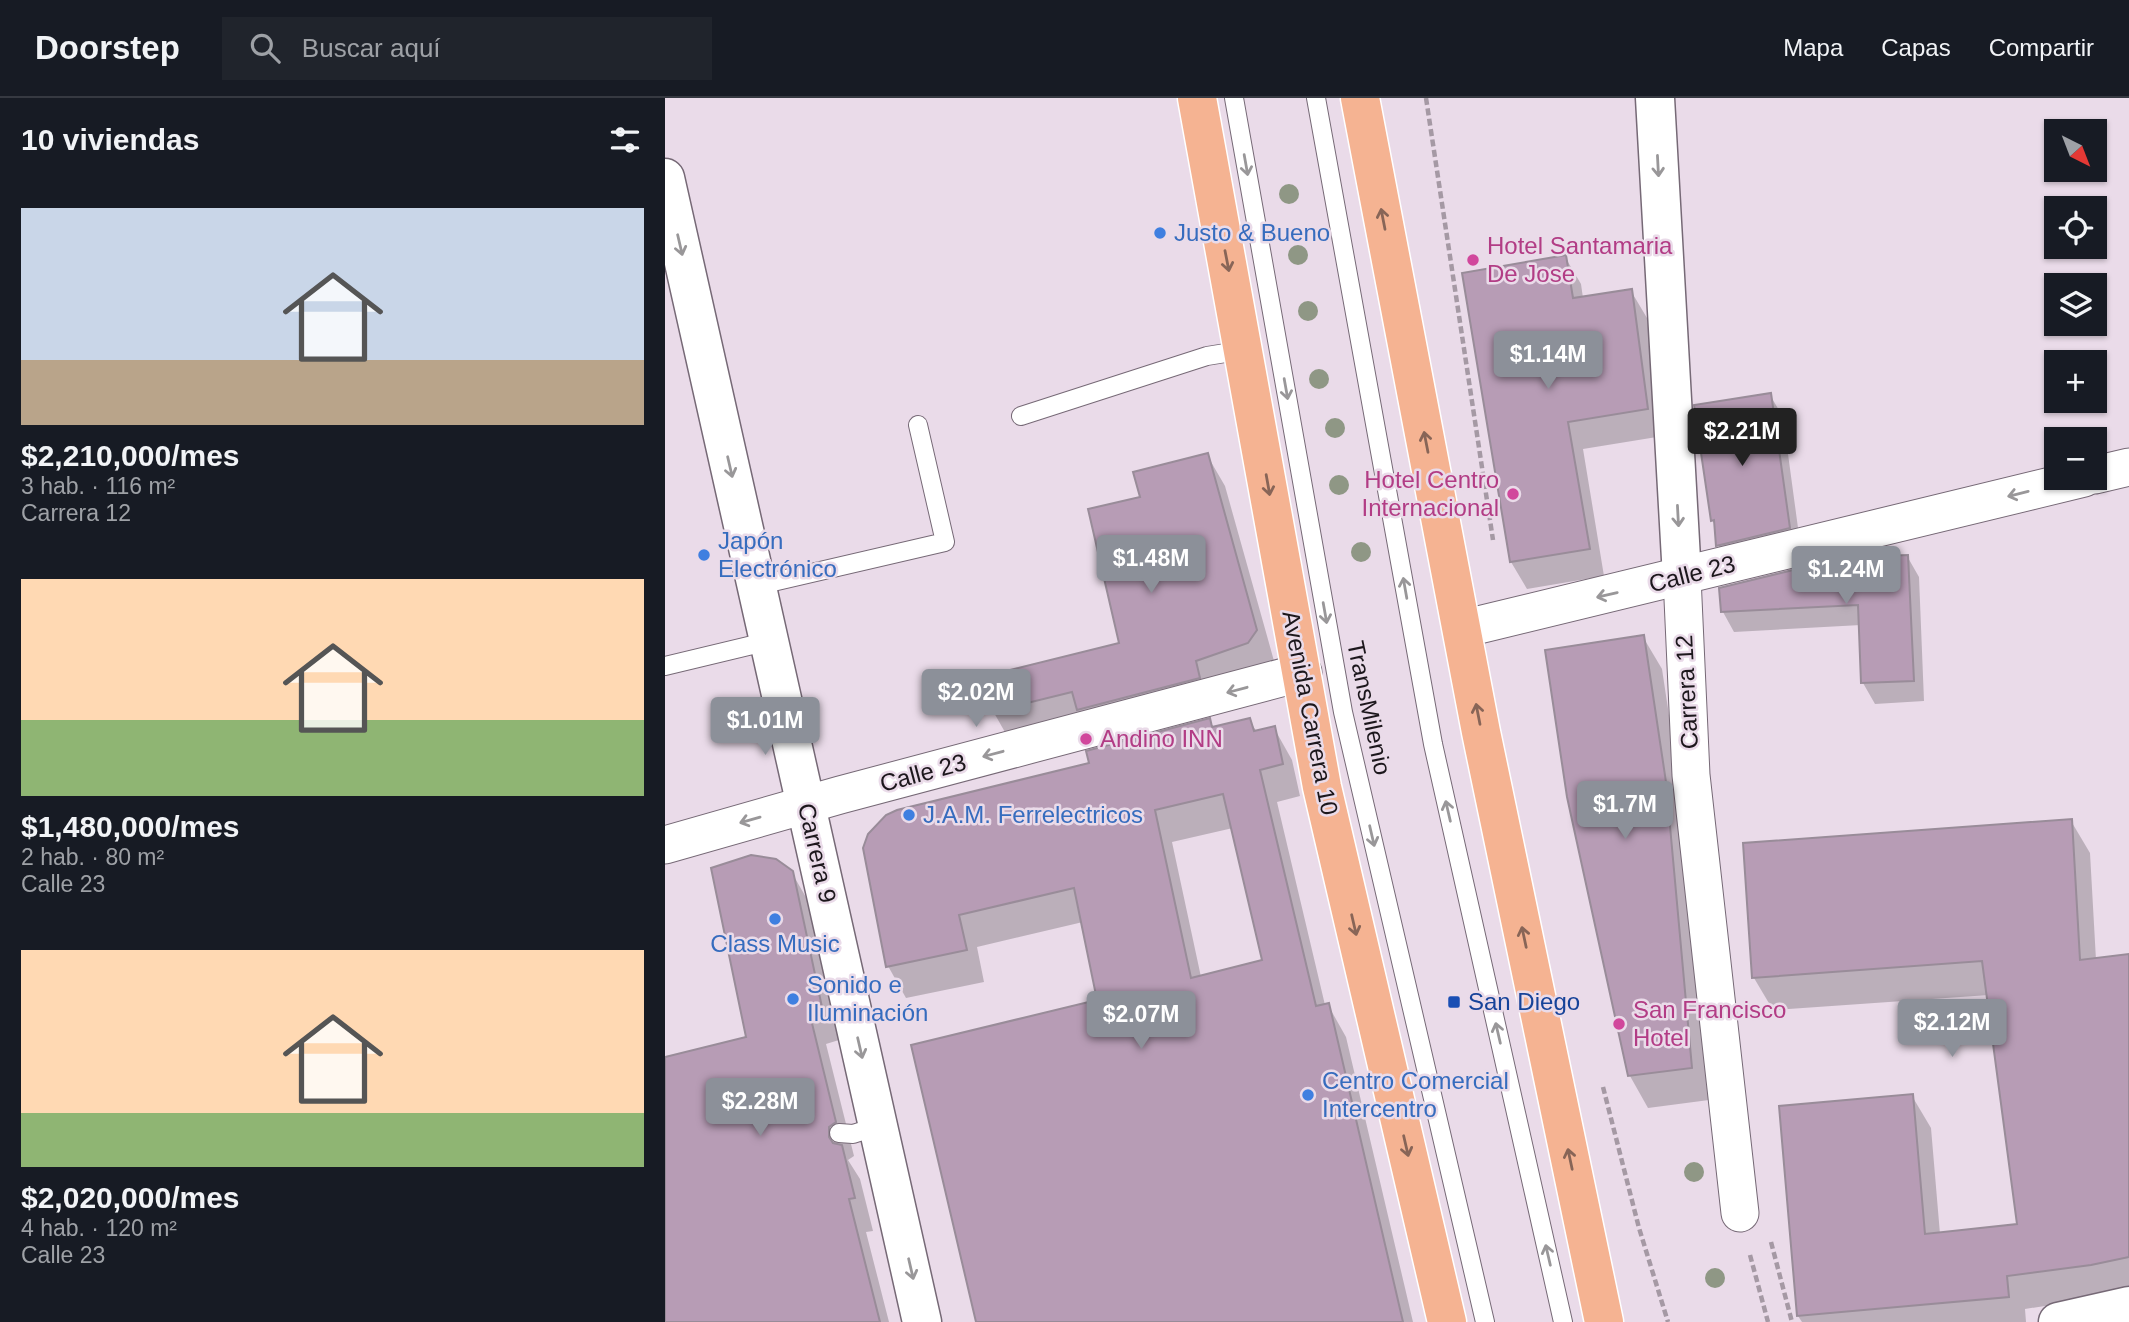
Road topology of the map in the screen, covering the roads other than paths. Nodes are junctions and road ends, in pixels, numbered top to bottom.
1 (1197, 98) edge
2 (1234, 98) edge
3 (1317, 98) edge
4 (1360, 98) edge
5 (1655, 98) edge
6 (665, 178) edge
7 (1244, 350) junction
8 (1021, 416) dead end
9 (918, 425) dead end
10 (2129, 467) edge
11 (2107, 472) edge
12 (2044, 488) edge
13 (1682, 578) junction
14 (756, 586) junction
15 (1462, 629) junction
16 (769, 641) junction
17 (665, 666) edge
18 (1303, 672) junction
19 (806, 805) junction
20 (665, 845) edge
21 (878, 1126) junction
22 (839, 1133) dead end
23 (1740, 1213) road end
24 (2129, 1306) edge
25 (922, 1322) edge
26 (1447, 1322) edge
27 (1485, 1322) edge
28 (1563, 1322) edge
29 (1604, 1322) edge
30 (2058, 1322) edge

1 -> 7 main road, Avenida Carrera 10
2 -> 27 lane, TransMilenio
28 -> 3 lane
15 -> 4 main road
5 -> 13 street, Carrera 12
6 -> 14 street, Carrera 9
7 - 8 lane
7 -> 18 main road, Avenida Carrera 10
9 - 14 lane
10 - 11 street
12 -> 13 street, Calle 23
13 -> 15 street, Calle 23
13 - 23 street, Carrera 12
14 - 16 street, Carrera 9
29 -> 15 main road
16 - 17 lane
16 - 19 street, Carrera 9
18 -> 19 street, Calle 23
18 -> 26 main road, Avenida Carrera 10
19 -> 20 street, Calle 23
19 -> 21 street, Carrera 9
21 - 22 lane
21 -> 25 street, Carrera 9
24 - 30 street

